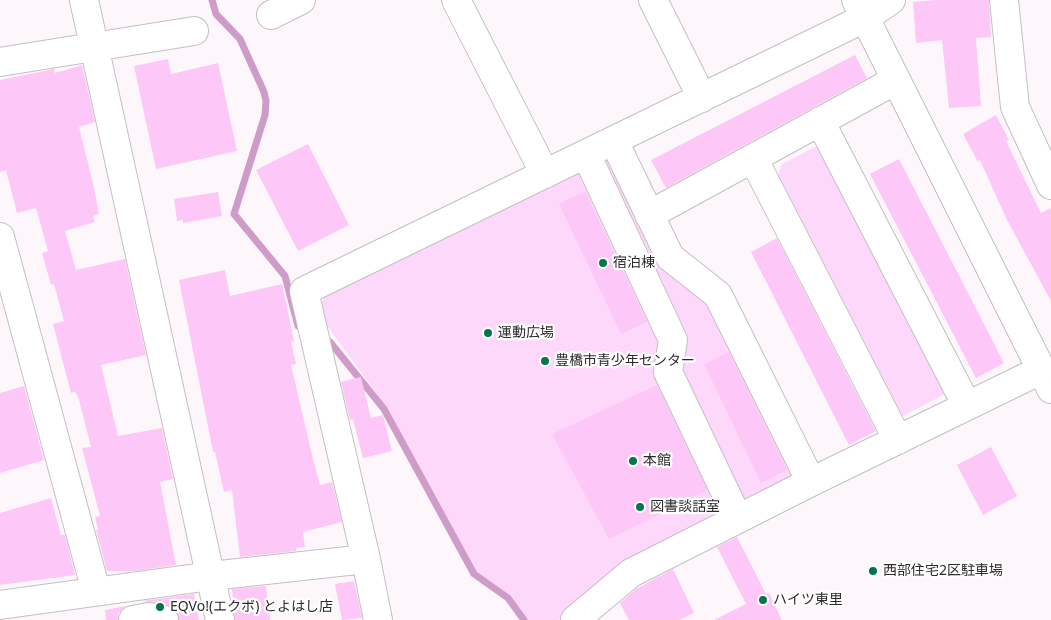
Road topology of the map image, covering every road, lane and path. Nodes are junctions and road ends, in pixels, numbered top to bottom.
1 (84, 0) edge
2 (301, 0) edge
3 (456, 0) edge
4 (653, 0) edge
5 (891, 0) edge
6 (1004, 0) edge
7 (861, 9) edge
8 (271, 14) dead end
9 (194, 31) dead end
10 (94, 46) junction
11 (0, 62) edge
12 (896, 80) junction
13 (702, 98) junction
14 (820, 121) junction
15 (614, 141) junction
16 (586, 154) junction
17 (753, 158) junction
18 (545, 174) junction
19 (1051, 185) edge
20 (649, 215) junction
21 (0, 237) edge
22 (1046, 379) edge
23 (967, 406) junction
24 (898, 440) junction
25 (811, 482) junction
26 (738, 519) junction
27 (366, 559) junction
28 (212, 576) junction
29 (96, 592) junction
30 (0, 605) edge
31 (588, 616) edge
32 (133, 620) edge
33 (164, 620) edge
34 (220, 620) edge
35 (378, 620) edge

1 - 10 street
2 - 8 street
3 - 18 street
4 - 13 street
5 - 7 street
6 - 19 street
7 - 12 street
7 - 13 street
9 - 10 street
10 - 11 street
10 - 28 street
12 - 14 street
12 - 22 street
13 - 15 street
14 - 17 street
14 - 23 street
15 - 16 street
15 - 20 street
16 - 18 street
16 - 26 street
17 - 20 street
17 - 24 street
18 - 27 street
20 - 25 street
21 - 29 street
22 - 23 street
23 - 24 street
24 - 25 street
25 - 26 street
26 - 31 street
27 - 28 street
27 - 35 street
28 - 29 street
28 - 34 street
29 - 30 street
32 - 33 street

